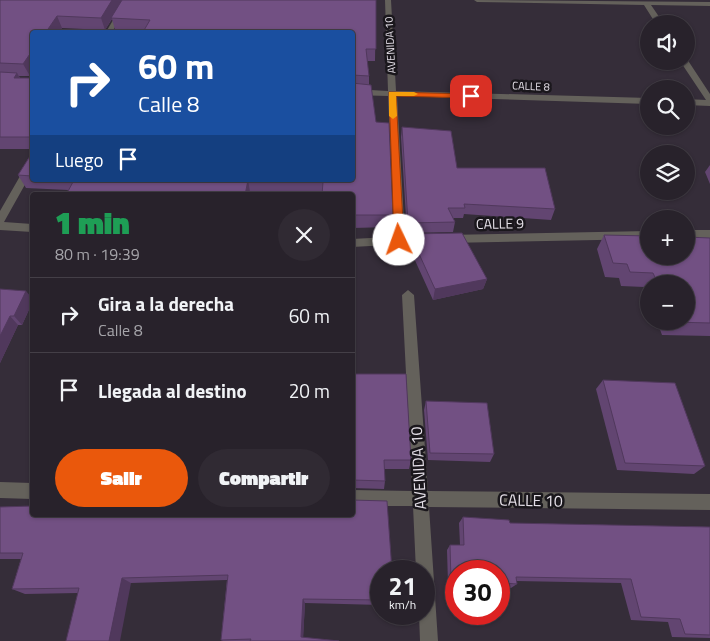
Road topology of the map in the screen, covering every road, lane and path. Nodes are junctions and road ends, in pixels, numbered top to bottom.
1 (128, 0) edge
2 (388, 0) edge
3 (477, 0) edge
4 (645, 2) edge
5 (710, 4) edge
6 (654, 15) edge
7 (110, 30) edge
8 (690, 70) edge
9 (355, 92) edge
10 (392, 94) junction
11 (640, 101) edge
12 (695, 102) edge
13 (710, 102) edge
14 (30, 168) edge
15 (0, 220) edge
16 (0, 226) edge
17 (30, 228) edge
18 (695, 234) edge
19 (710, 234) edge
20 (640, 235) edge
21 (399, 240) junction
22 (355, 243) edge
23 (408, 295) dead end
24 (0, 490) edge
25 (30, 491) edge
26 (355, 498) edge
27 (419, 499) junction
28 (710, 502) edge
29 (429, 641) edge

1 - 7 street
2 - 10 street, AVENIDA 10
3 - 4 street
4 - 5 street
4 - 6 street
8 - 13 street
9 - 10 street, CALLE 8
10 - 11 street, CALLE 8
10 - 21 street, AVENIDA 10
12 - 13 street
14 - 15 street
16 - 17 street
18 - 19 street
20 - 21 street, CALLE 9
21 - 22 street, CALLE 9
23 - 27 street, AVENIDA 10
24 - 25 street
26 - 27 street, CALLE 10
27 - 28 street, CALLE 10
27 - 29 street, AVENIDA 10

